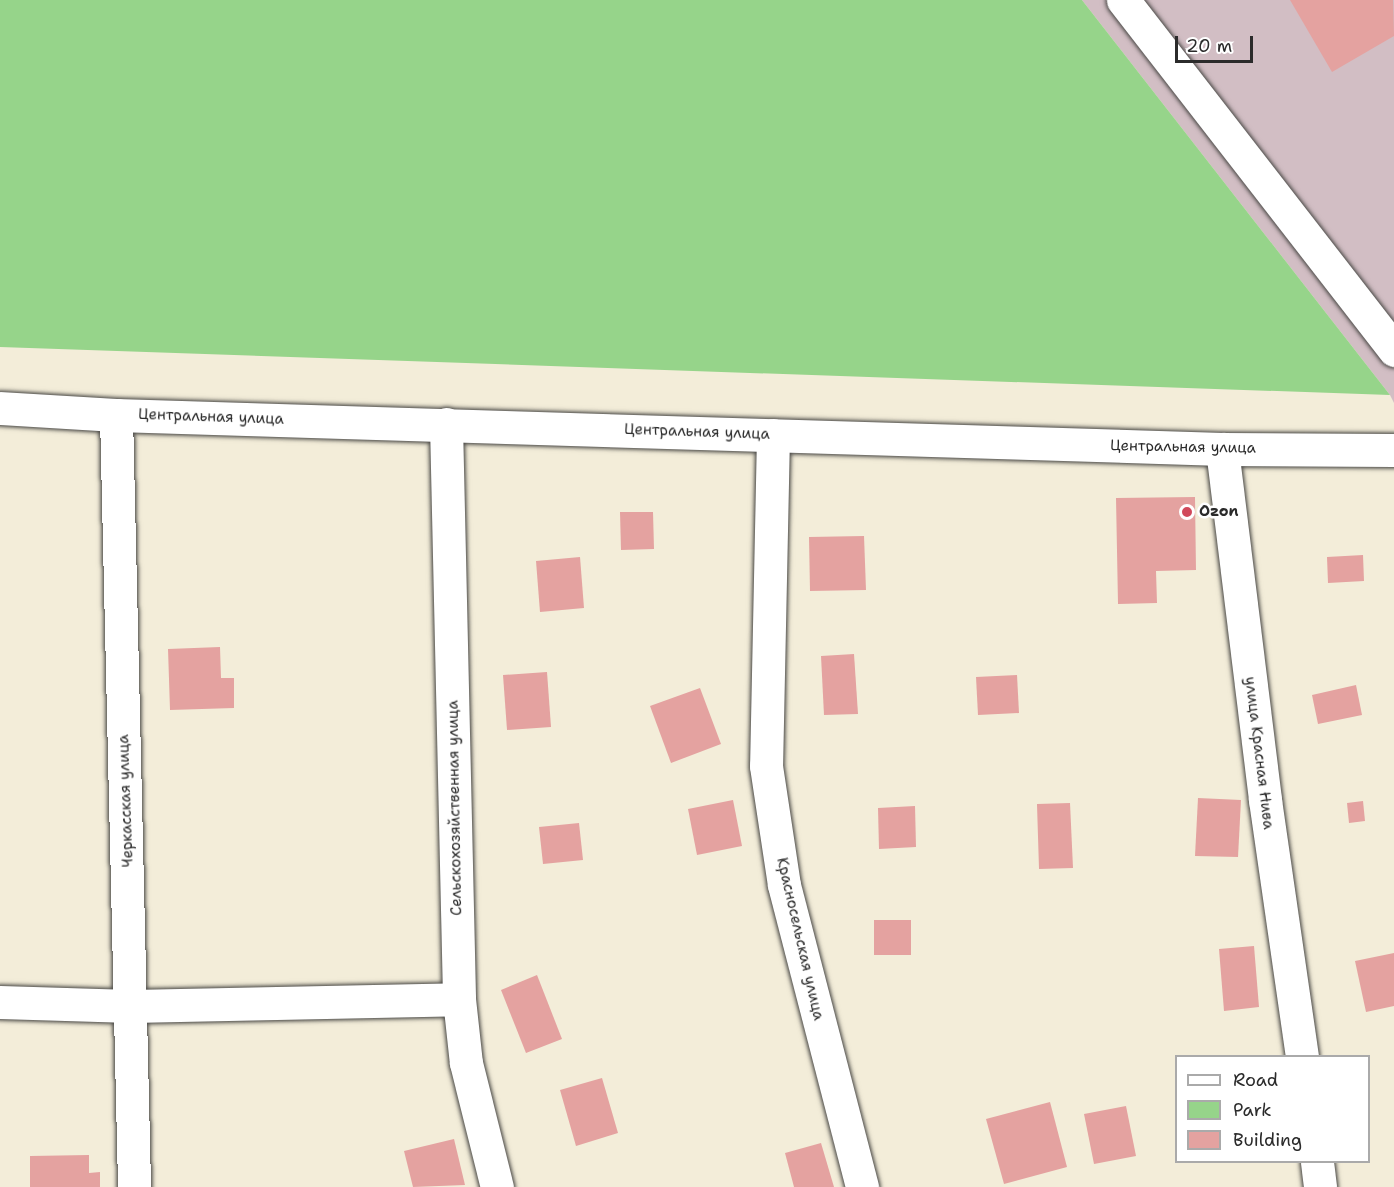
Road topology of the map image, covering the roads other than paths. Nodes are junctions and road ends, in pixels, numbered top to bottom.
1 (1123, 0) edge
2 (1394, 350) edge
3 (0, 408) edge
4 (116, 415) junction
5 (446, 424) junction
6 (773, 435) junction
7 (1222, 449) junction
8 (1394, 450) edge
9 (459, 999) junction
10 (0, 1002) edge
11 (131, 1006) junction
12 (1302, 1055) edge
13 (1317, 1163) edge
14 (134, 1187) edge
15 (497, 1187) edge
16 (862, 1187) edge
17 (1320, 1187) edge

1 - 2 street
3 - 4 street, Центральная улица
4 - 5 street, Центральная улица
4 - 11 street, Черкасская улица
5 - 6 street, Центральная улица
5 - 9 street, Сельскохозяйственная улица
6 - 7 street, Центральная улица
6 - 16 street, Красносельская улица
7 - 8 street, Центральная улица
7 - 12 street, улица Красная Нива
9 - 11 street
9 - 15 street, Сельскохозяйственная улица
10 - 11 street
11 - 14 street, Черкасская улица
13 - 17 street

